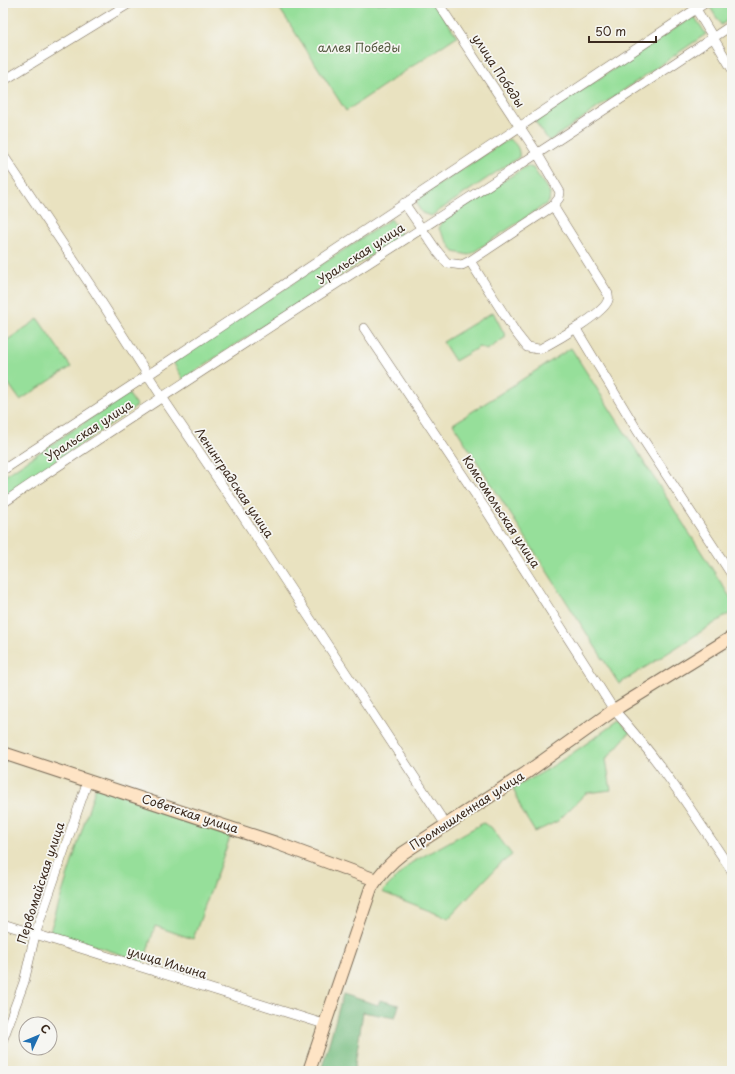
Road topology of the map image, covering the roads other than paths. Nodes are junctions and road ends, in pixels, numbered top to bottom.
1 (130, 3) edge
2 (438, 3) edge
3 (705, 3) edge
4 (696, 9) junction
5 (732, 25) edge
6 (714, 37) junction
7 (732, 69) edge
8 (3, 81) edge
9 (520, 127) junction
10 (537, 154) junction
11 (3, 155) edge
12 (404, 203) junction
13 (553, 206) junction
14 (422, 229) junction
15 (470, 261) junction
16 (364, 328) dead end
17 (576, 329) junction
18 (148, 375) junction
19 (162, 397) junction
20 (3, 470) edge
21 (3, 503) edge
22 (732, 575) edge
23 (732, 637) edge
24 (614, 710) junction
25 (3, 753) edge
26 (88, 780) junction
27 (446, 825) junction
28 (732, 871) edge
29 (376, 880) junction
30 (3, 924) edge
31 (36, 935) junction
32 (324, 1024) junction
33 (3, 1038) edge
34 (309, 1071) edge

1 - 8 street
2 - 9 street, улица Победы
3 - 4 street, Уральская улица
4 - 6 street
4 - 9 street, Уральская улица
5 - 6 street, Уральская улица
6 - 7 street
6 - 10 street, Уральская улица
9 - 10 street, улица Победы
9 - 12 street, Уральская улица
10 - 13 street, улица Победы
10 - 14 street, Уральская улица
11 - 18 street, Ленинградская улица
12 - 14 street
12 - 18 street, Уральская улица
13 - 15 street
13 - 17 street
14 - 15 street
14 - 19 street, Уральская улица
15 - 17 street
16 - 24 street, Комсомольская улица
17 - 22 street
18 - 19 street, Ленинградская улица
18 - 20 street, Уральская улица
19 - 21 street, Уральская улица
19 - 27 street, Ленинградская улица
23 - 24 main road, Промышленная улица
24 - 27 main road, Промышленная улица
24 - 28 street, Комсомольская улица
25 - 26 main road, Советская улица
26 - 29 main road, Советская улица
26 - 31 street, Первомайская улица
27 - 29 main road, Промышленная улица
29 - 32 main road, Промышленная улица
30 - 31 street, улица Ильина
31 - 32 street, улица Ильина
31 - 33 street, Первомайская улица
32 - 34 main road, Промышленная улица

